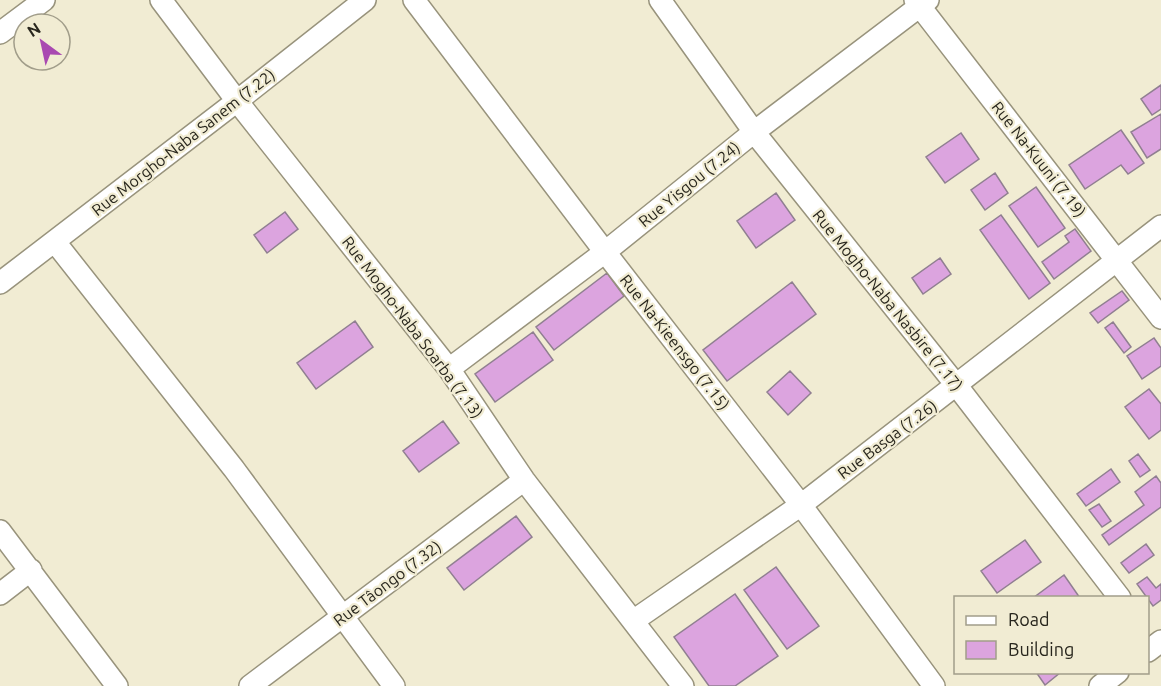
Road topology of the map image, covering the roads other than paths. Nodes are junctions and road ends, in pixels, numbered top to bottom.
1 (44, 0) edge
2 (161, 0) edge
3 (365, 0) edge
4 (414, 0) edge
5 (660, 0) edge
6 (921, 2) edge
7 (0, 33) edge
8 (237, 102) junction
9 (754, 132) junction
10 (1161, 226) edge
11 (55, 242) junction
12 (605, 252) junction
13 (1117, 260) junction
14 (0, 283) edge
15 (1161, 318) edge
16 (449, 369) junction
17 (957, 386) junction
18 (524, 480) junction
19 (801, 505) junction
20 (0, 531) edge
21 (31, 570) junction
22 (0, 594) edge
23 (1119, 596) edge
24 (342, 616) junction
25 (633, 621) junction
26 (1115, 674) edge
27 (117, 686) edge
28 (250, 686) edge
29 (394, 686) edge
30 (683, 686) edge
31 (934, 686) edge
32 (1100, 686) edge

1 - 7 street
2 - 8 street, Rue Mogho-Naba Soarba (7.13)
3 - 8 street, Rue Morgho-Naba Sanem (7.22)
4 - 12 street, Rue Na-Kieensgo (7.15)
5 - 9 street, Rue Mogho-Naba Nasbire (7.17)
6 - 9 street, Rue Yisgou (7.24)
6 - 13 street, Rue Na-Kuuni (7.19)
8 - 11 street, Rue Morgho-Naba Sanem (7.22)
8 - 16 street, Rue Mogho-Naba Soarba (7.13)
9 - 12 street, Rue Yisgou (7.24)
9 - 17 street, Rue Mogho-Naba Nasbire (7.17)
10 - 13 street, Rue Basga (7.26)
11 - 14 street, Rue Morgho-Naba Sanem (7.22)
11 - 24 street
12 - 16 street, Rue Yisgou (7.24)
12 - 19 street, Rue Na-Kieensgo (7.15)
13 - 15 street, Rue Na-Kuuni (7.19)
13 - 17 street, Rue Basga (7.26)
16 - 18 street, Rue Mogho-Naba Soarba (7.13)
17 - 19 street, Rue Basga (7.26)
17 - 23 street, Rue Mogho-Naba Nasbire (7.17)
18 - 24 street, Rue Tâongo (7.32)
18 - 25 street, Rue Mogho-Naba Soarba (7.13)
19 - 25 street, Rue Basga (7.26)
19 - 31 street, Rue Na-Kieensgo (7.15)
20 - 21 street
21 - 22 street
21 - 27 street
24 - 28 street, Rue Tâongo (7.32)
24 - 29 street
25 - 30 street, Rue Mogho-Naba Soarba (7.13)
26 - 32 street

